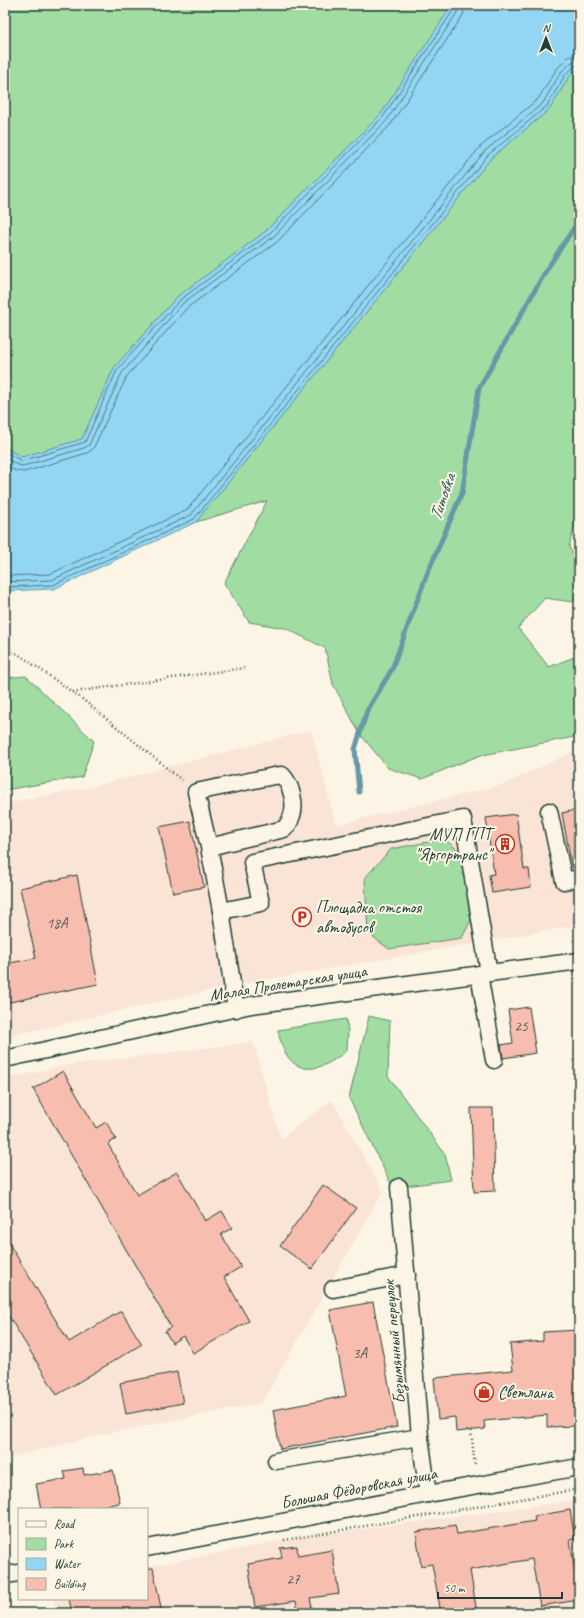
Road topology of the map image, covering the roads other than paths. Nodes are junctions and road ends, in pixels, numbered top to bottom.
1 (549, 811) dead end
2 (209, 847) junction
3 (579, 878) edge
4 (221, 911) junction
5 (579, 961) edge
6 (484, 974) junction
7 (236, 1009) junction
8 (5, 1060) edge
9 (494, 1060) dead end
10 (399, 1187) dead end
11 (407, 1275) junction
12 (333, 1289) dead end
13 (420, 1437) junction
14 (276, 1461) dead end
15 (578, 1470) edge
16 (428, 1494) junction
17 (148, 1548) edge
18 (18, 1572) edge
19 (5, 1575) edge

1 - 3 street
2 - 2 street
2 - 4 street
4 - 6 street
4 - 7 street
5 - 6 street, Малая Пролетарская улица
6 - 7 street, Малая Пролетарская улица
6 - 9 street
7 - 8 street, Малая Пролетарская улица
10 - 11 street, Безымянный переулок
11 - 12 street
11 - 13 street, Безымянный переулок
13 - 14 street
13 - 16 street, Безымянный переулок
15 - 16 street, Большая Фёдоровская улица
16 - 17 street, Большая Фёдоровская улица
18 - 19 street

